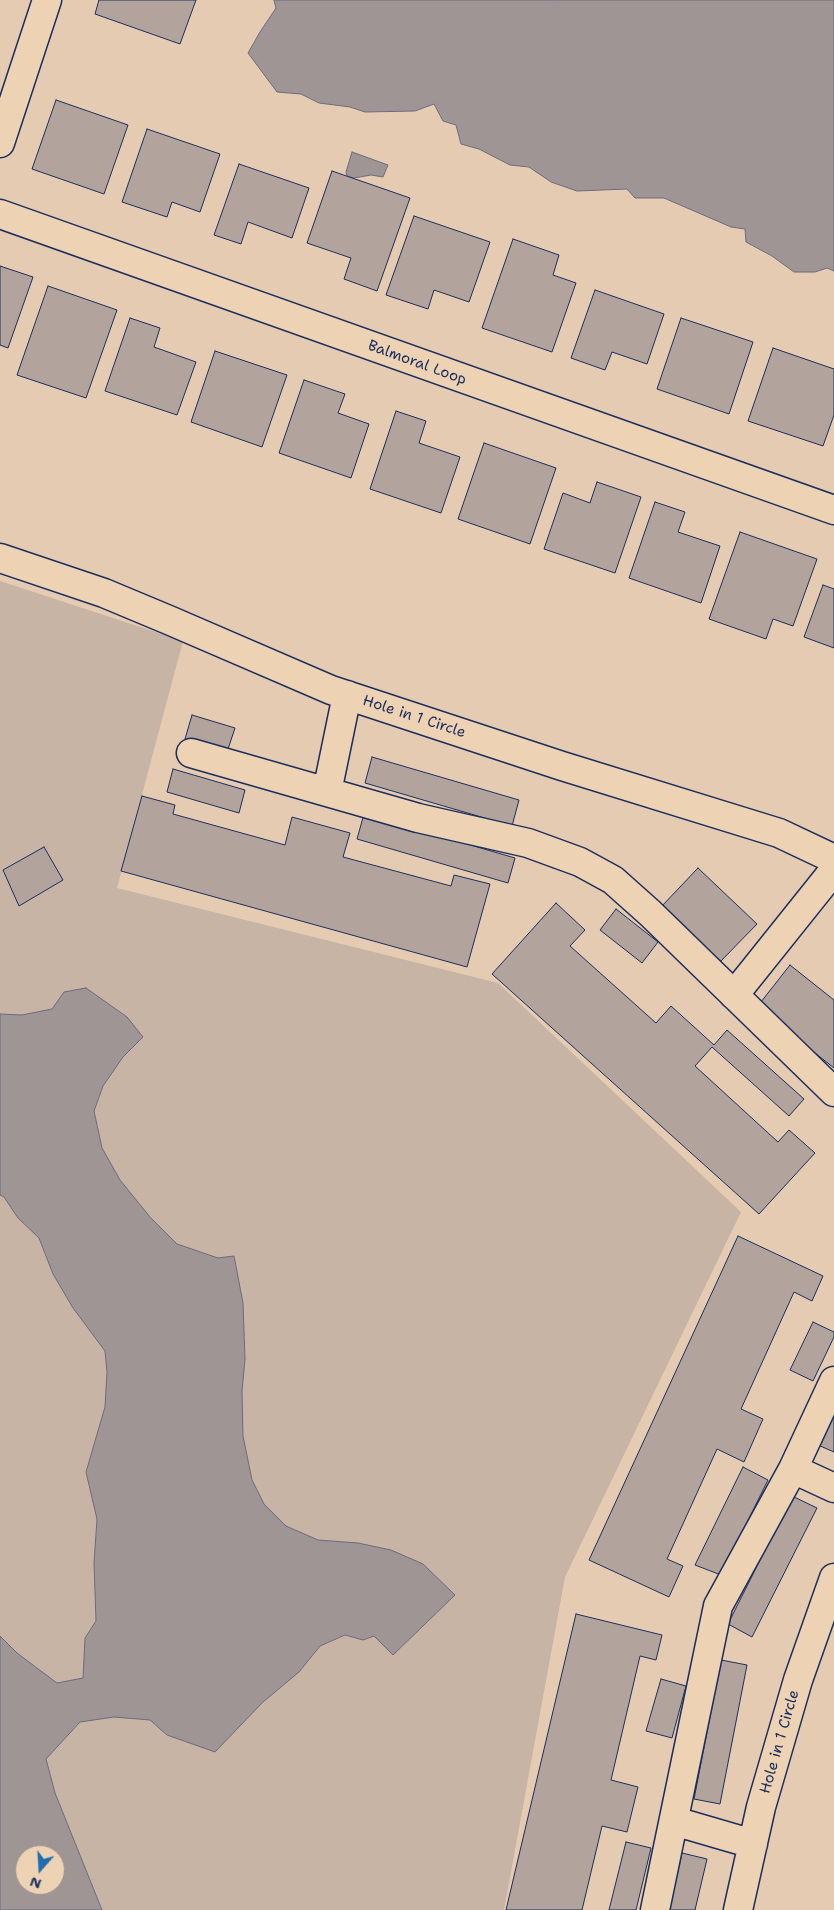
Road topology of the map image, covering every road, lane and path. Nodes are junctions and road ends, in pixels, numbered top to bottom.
1 (47, 0) edge
2 (2, 128) edge
3 (0, 214) edge
4 (834, 510) edge
5 (0, 558) edge
6 (347, 695) junction
7 (191, 753) dead end
8 (327, 792) junction
9 (834, 859) edge
10 (834, 870) edge
11 (734, 995) junction
12 (834, 1092) edge
13 (834, 1381) edge
14 (793, 1469) junction
15 (834, 1488) edge
16 (834, 1578) edge
17 (674, 1821) junction
18 (753, 1844) junction
19 (655, 1910) edge
20 (738, 1910) edge

1 - 2 street
3 - 4 street, Balmoral Loop
5 - 6 street, Hole in 1 Circle
6 - 8 street
6 - 9 street, Hole in 1 Circle
7 - 8 street
8 - 11 street
10 - 11 street
11 - 12 street
13 - 14 street
14 - 15 street
14 - 17 street
16 - 18 street, Hole in 1 Circle
17 - 18 street
17 - 19 street
18 - 20 street, Hole in 1 Circle

